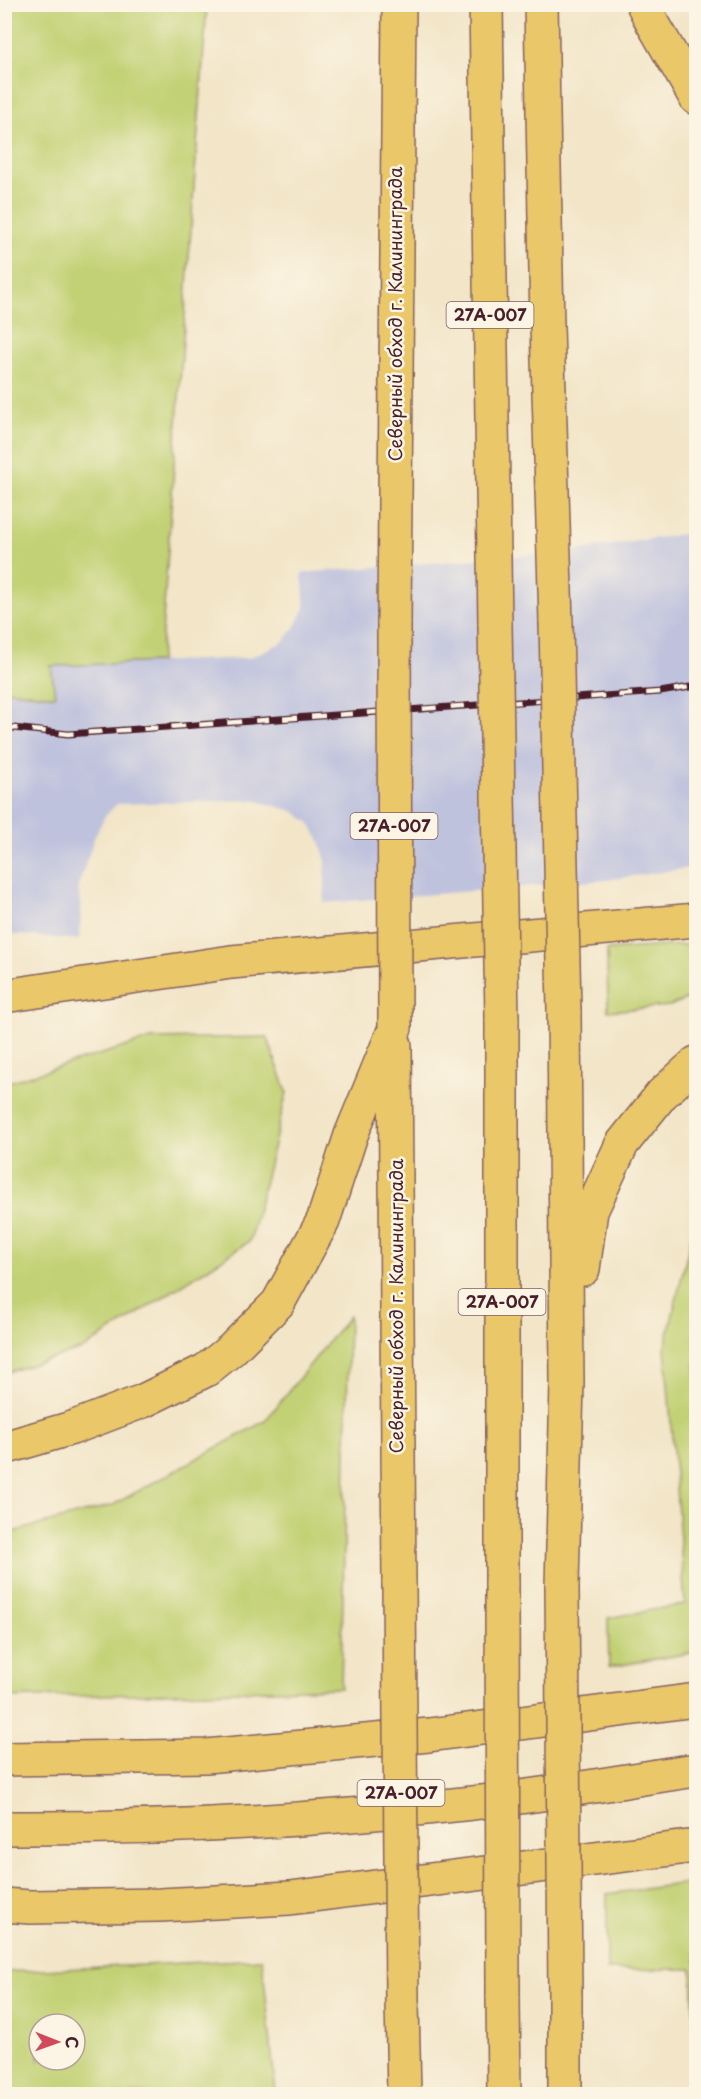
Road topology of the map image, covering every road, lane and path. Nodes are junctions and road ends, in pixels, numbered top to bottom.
1 (399, 4) edge
2 (486, 4) edge
3 (541, 4) edge
4 (643, 4) edge
5 (696, 98) edge
6 (696, 921) edge
7 (4, 996) edge
8 (394, 1028) junction
9 (696, 1063) edge
10 (567, 1383) junction
11 (4, 1448) edge
12 (696, 1700) edge
13 (4, 1759) edge
14 (696, 1770) edge
15 (4, 1828) edge
16 (696, 1846) edge
17 (13, 1908) edge
18 (403, 2041) junction
19 (397, 2094) edge
20 (404, 2094) edge
21 (504, 2094) edge
22 (565, 2094) edge

1 - 8 highway, Северный обход г. Калининграда / 27А-007, bridge
2 - 21 highway, 27А-007, bridge
3 - 10 highway, bridge
4 - 5 highway
6 - 7 highway
8 - 11 highway
8 - 18 highway, Северный обход г. Калининграда / 27А-007, bridge
9 - 10 highway
10 - 22 highway, bridge
12 - 13 highway
14 - 15 highway
16 - 17 highway
18 - 19 highway
18 - 20 highway, 27А-007

